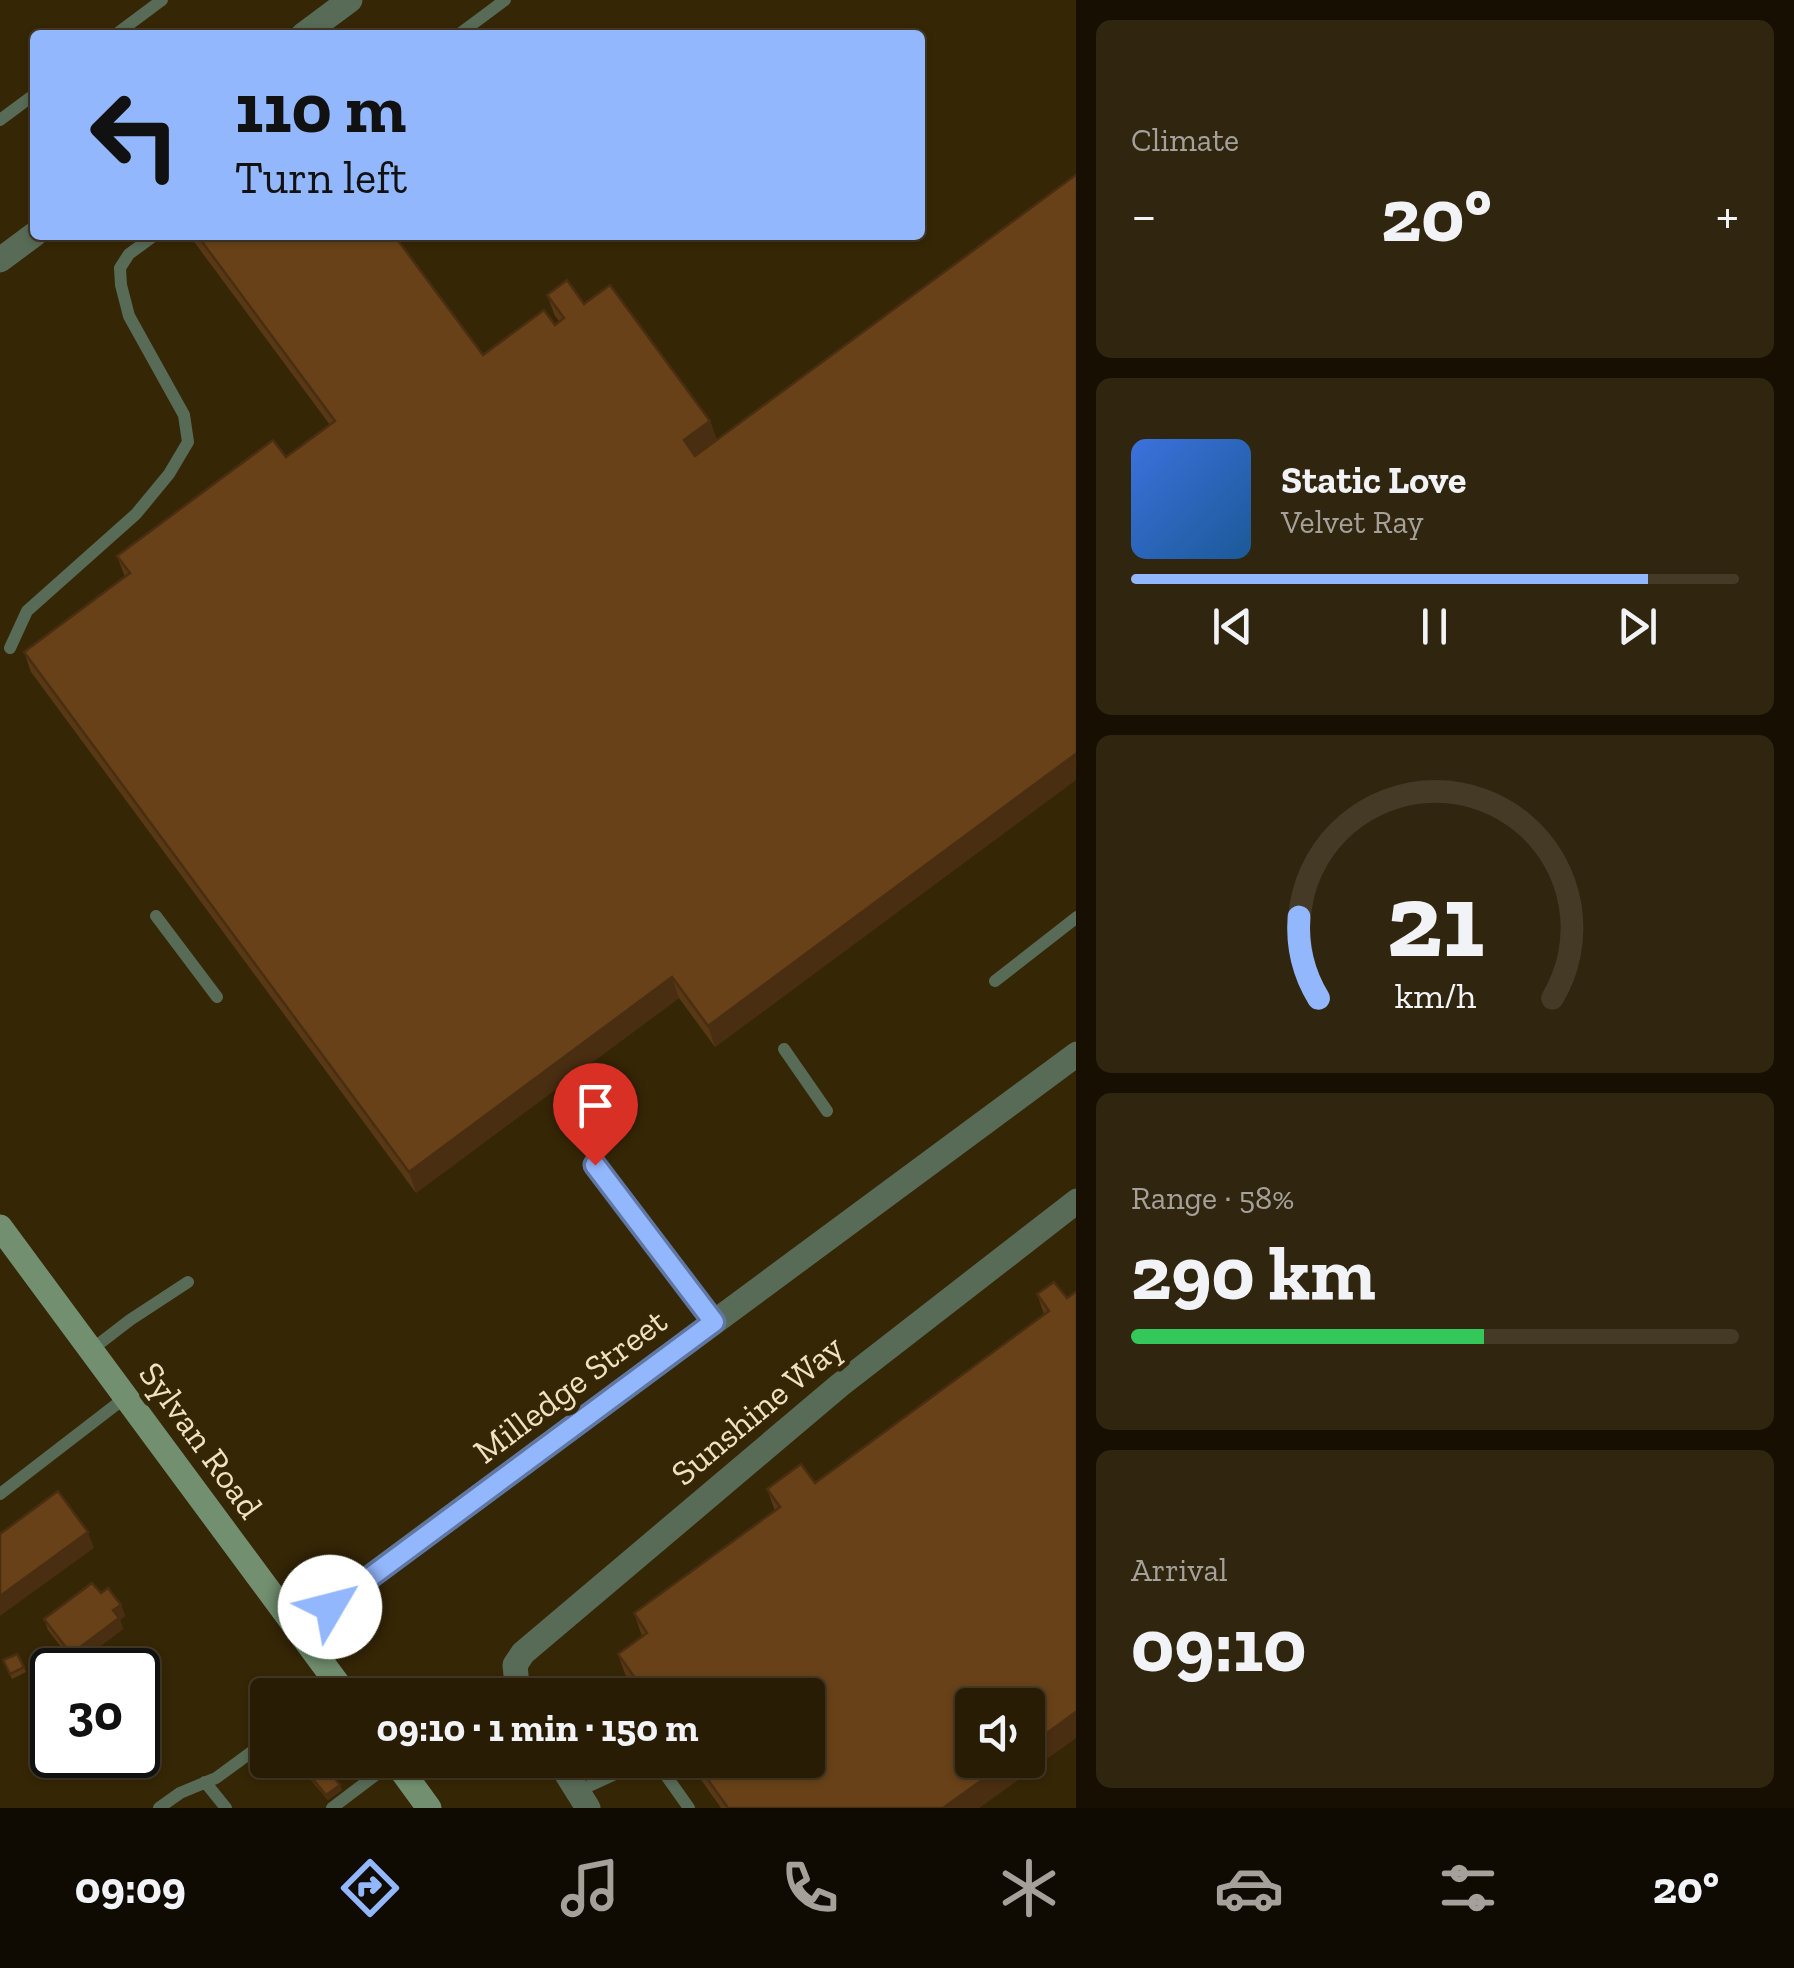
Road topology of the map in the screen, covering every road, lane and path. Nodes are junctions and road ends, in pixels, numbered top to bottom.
1 (162, 0) edge
2 (350, 0) edge
3 (504, 0) edge
4 (122, 30) edge
5 (310, 30) edge
6 (465, 30) edge
7 (30, 98) edge
8 (0, 120) edge
9 (30, 238) edge
10 (148, 240) edge
11 (0, 260) edge
12 (10, 648) dead end
13 (156, 916) dead end
14 (1076, 918) edge
15 (995, 981) dead end
16 (217, 997) dead end
17 (784, 1049) dead end
18 (1076, 1054) edge
19 (827, 1111) dead end
20 (595, 1165) dead end
21 (1076, 1201) edge
22 (0, 1227) edge
23 (188, 1282) dead end
24 (714, 1322) junction
25 (90, 1350) junction
26 (126, 1398) junction
27 (0, 1494) edge
28 (298, 1630) junction
29 (329, 1678) edge
30 (516, 1678) edge
31 (250, 1753) edge
32 (371, 1778) edge
33 (407, 1778) edge
34 (617, 1778) edge
35 (667, 1778) edge
36 (205, 1782) junction
37 (583, 1799) edge
38 (159, 1808) edge
39 (226, 1808) edge
40 (332, 1808) edge
41 (429, 1808) edge
42 (689, 1808) edge

1 - 4 lane
2 - 5 street
3 - 6 lane
7 - 8 lane
9 - 11 street
10 - 12 lane
13 - 16 lane
14 - 15 lane
17 - 19 lane
18 - 24 street, Milledge Street
20 - 24 lane
21 - 30 street, Sunshine Way
22 - 25 main road, Sylvan Road
23 - 25 lane
24 - 28 street, Milledge Street
25 - 26 main road, Sylvan Road
26 - 27 lane
26 - 28 main road, Sylvan Road
28 - 29 main road, Sylvan Road
31 - 36 lane
32 - 40 lane
33 - 41 main road
34 - 37 lane
35 - 42 lane
36 - 38 lane
36 - 39 lane

